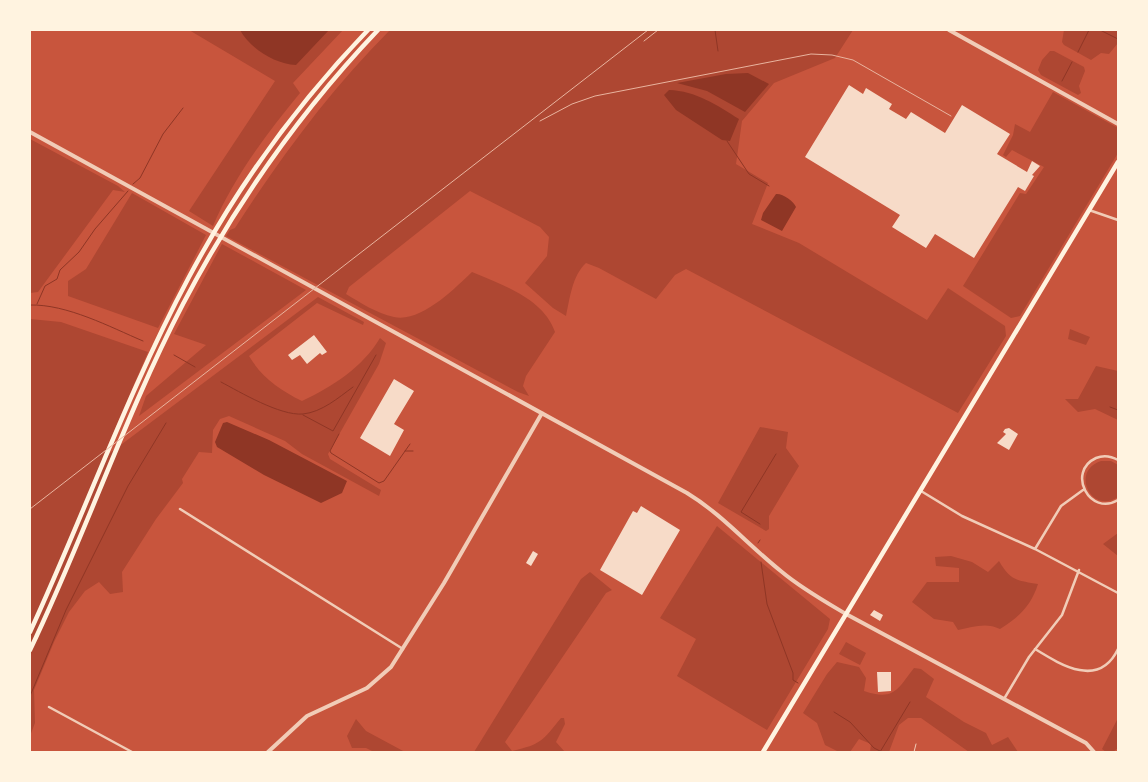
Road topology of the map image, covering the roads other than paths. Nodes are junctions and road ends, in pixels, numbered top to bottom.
1 (368, 30) edge
2 (378, 30) edge
3 (949, 30) edge
4 (1118, 124) edge
5 (30, 132) edge
6 (1118, 162) edge
7 (1089, 210) junction
8 (1118, 220) edge
9 (542, 413) junction
10 (1118, 460) edge
11 (1083, 490) junction
12 (920, 491) junction
13 (1118, 500) edge
14 (180, 509) dead end
15 (1036, 548) junction
16 (1079, 570) junction
17 (1118, 593) edge
18 (846, 614) junction
19 (30, 632) edge
20 (403, 649) junction
21 (1035, 649) junction
22 (1118, 649) edge
23 (30, 650) edge
24 (1004, 699) junction
25 (49, 707) dead end
26 (916, 744) dead end
27 (132, 752) edge
28 (268, 752) edge
29 (763, 752) edge
30 (914, 752) edge
31 (1094, 752) edge

1 - 19 main road
2 - 23 main road
3 - 4 street
5 - 9 street
6 - 7 main road
7 - 8 street
7 - 12 main road
9 - 18 street
9 - 20 street
10 - 11 street
11 - 13 street
11 - 15 street
12 - 15 street
12 - 18 main road
14 - 20 street
15 - 16 street
16 - 17 street
16 - 21 street
18 - 24 street
18 - 29 main road
20 - 28 street
21 - 22 street
21 - 24 street
24 - 31 street
25 - 27 street
26 - 30 lane

